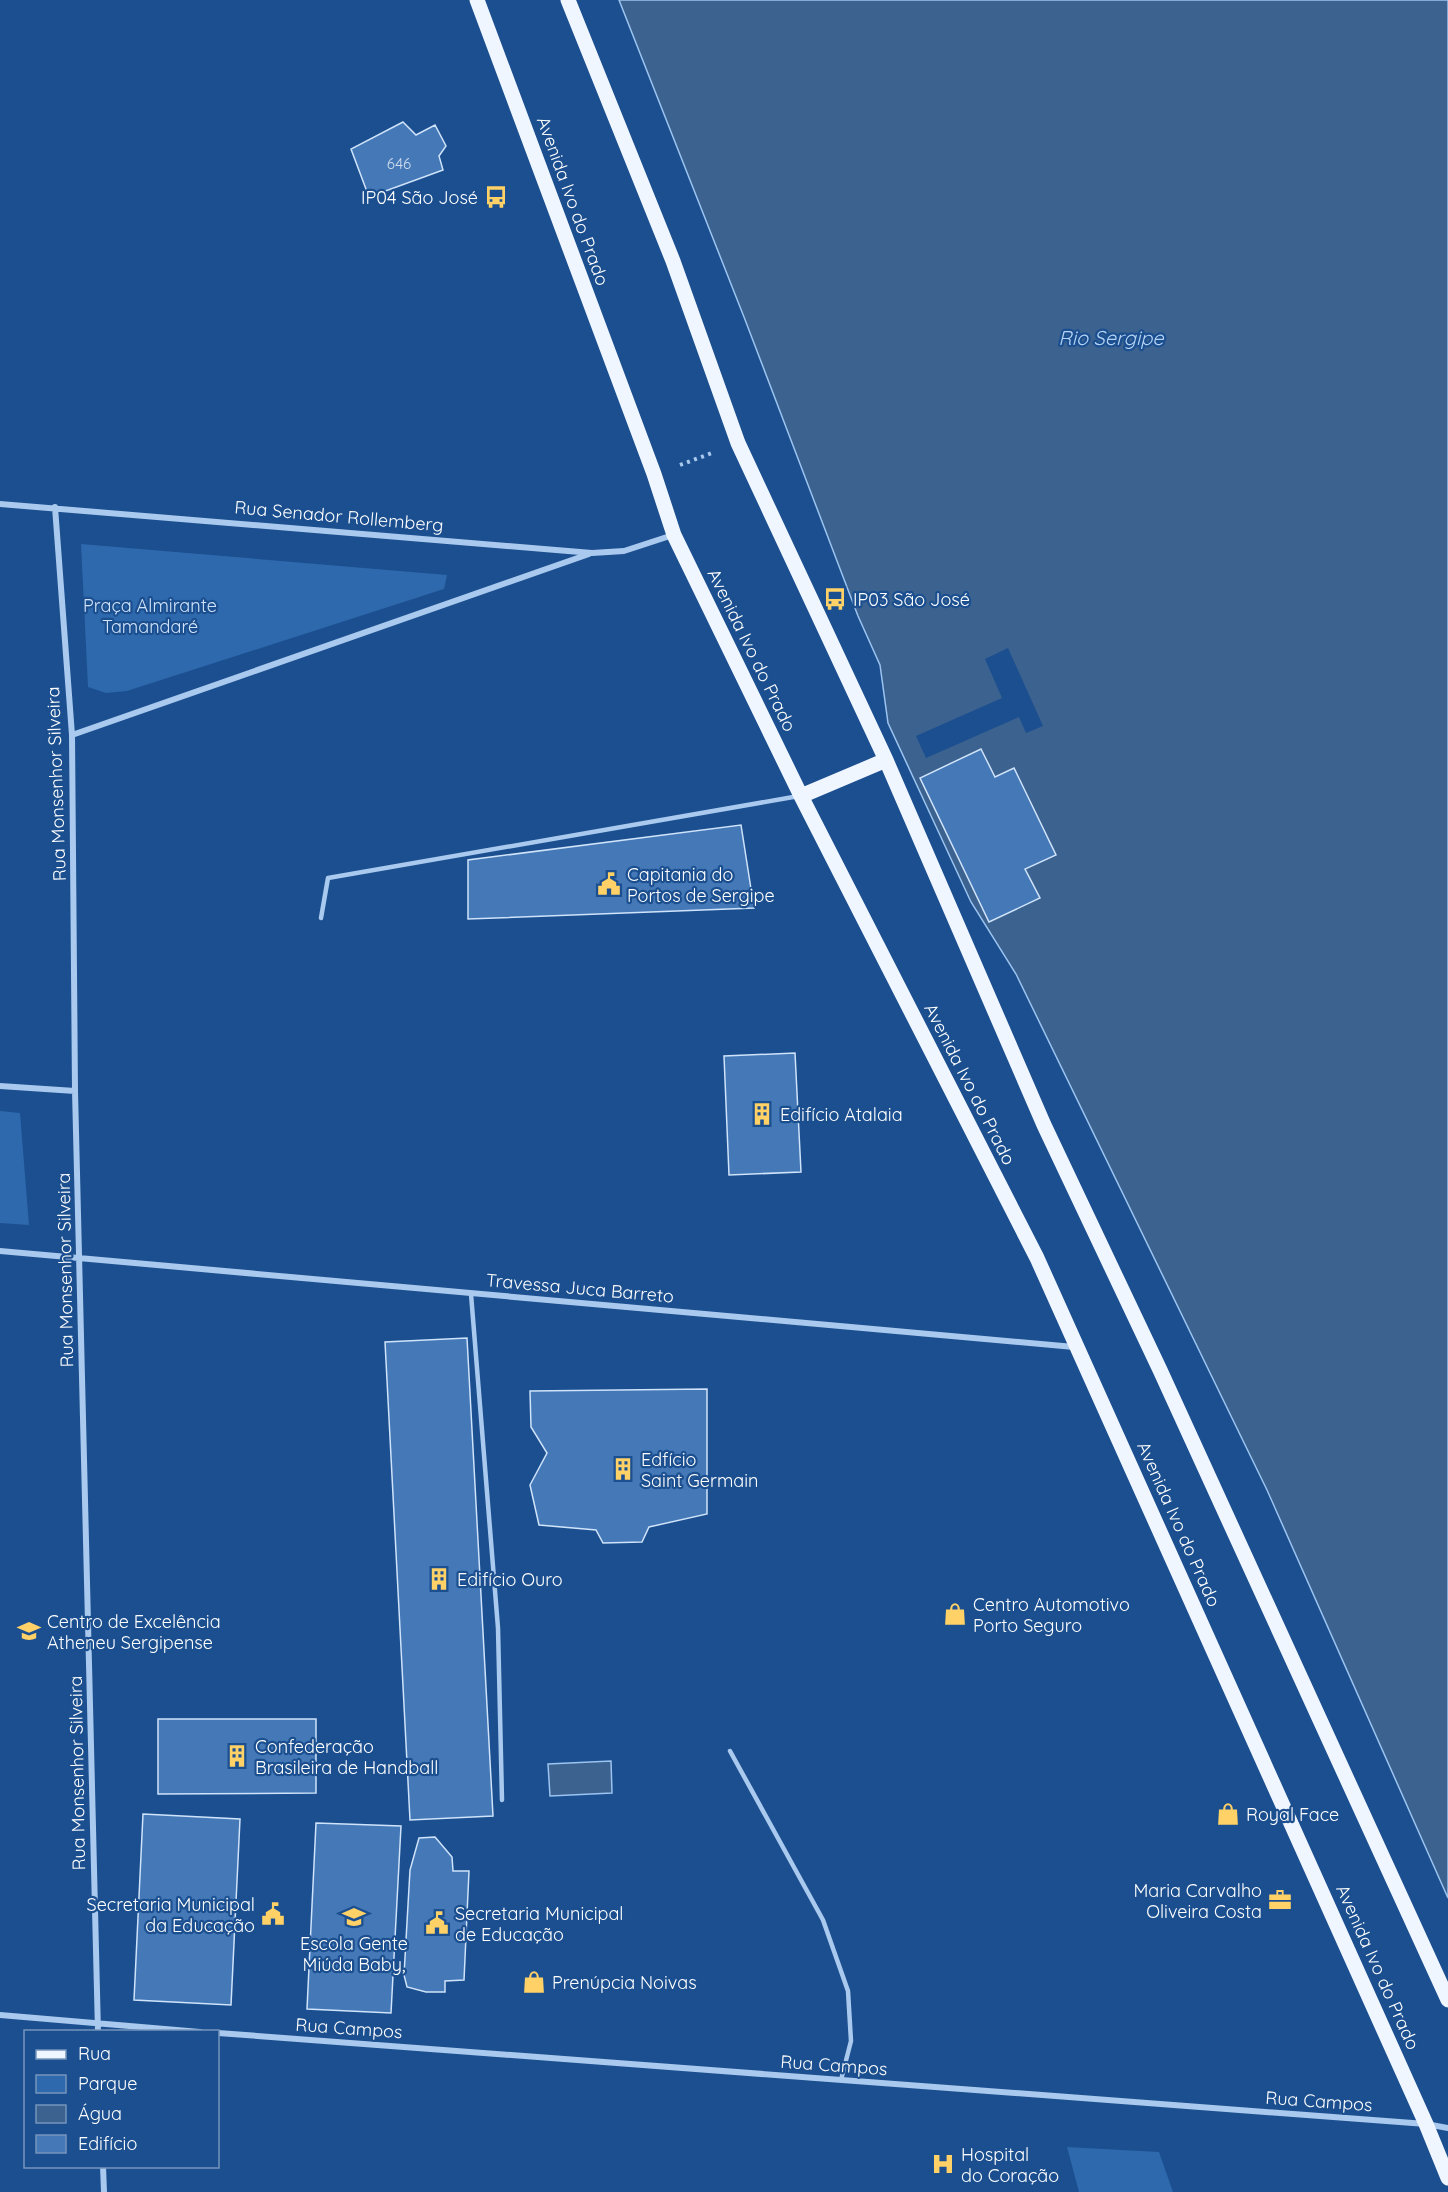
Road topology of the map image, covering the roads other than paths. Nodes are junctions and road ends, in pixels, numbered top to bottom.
1 (477, 0) edge
2 (568, 0) edge
3 (0, 504) edge
4 (55, 507) junction
5 (674, 535) junction
6 (592, 553) junction
7 (72, 735) junction
8 (886, 760) junction
9 (801, 796) junction
10 (321, 918) dead end
11 (0, 1086) edge
12 (75, 1091) junction
13 (0, 1251) edge
14 (79, 1258) junction
15 (471, 1293) junction
16 (1078, 1347) junction
17 (730, 1751) dead end
18 (502, 1800) dead end
19 (1448, 2000) edge
20 (0, 2015) edge
21 (98, 2028) edge
22 (166, 2030) edge
23 (219, 2033) edge
24 (842, 2080) junction
25 (1426, 2124) junction
26 (1448, 2128) edge
27 (103, 2168) edge
28 (1448, 2178) edge
29 (104, 2192) edge

1 - 5 main road, Avenida Ivo do Prado
2 - 8 main road
3 - 4 street, Rua Senador Rollemberg
4 - 6 street, Rua Senador Rollemberg
4 - 7 street, Rua Monsenhor Silveira
5 - 6 street, Rua Senador Rollemberg
5 - 9 main road, Avenida Ivo do Prado
6 - 7 street
7 - 12 street, Rua Monsenhor Silveira
8 - 9 main road
8 - 19 main road
9 - 10 lane
9 - 16 main road, Avenida Ivo do Prado
11 - 12 street
12 - 14 street, Rua Monsenhor Silveira
13 - 14 street, Travessa Juca Barreto
14 - 15 street, Travessa Juca Barreto
14 - 21 street, Rua Monsenhor Silveira
15 - 16 street, Travessa Juca Barreto
15 - 18 lane
16 - 25 main road, Avenida Ivo do Prado
17 - 24 lane
20 - 21 street
21 - 22 street
23 - 24 street, Rua Campos
24 - 25 street, Rua Campos
25 - 26 street, Rua Campos
25 - 28 main road, Avenida Ivo do Prado
27 - 29 street

